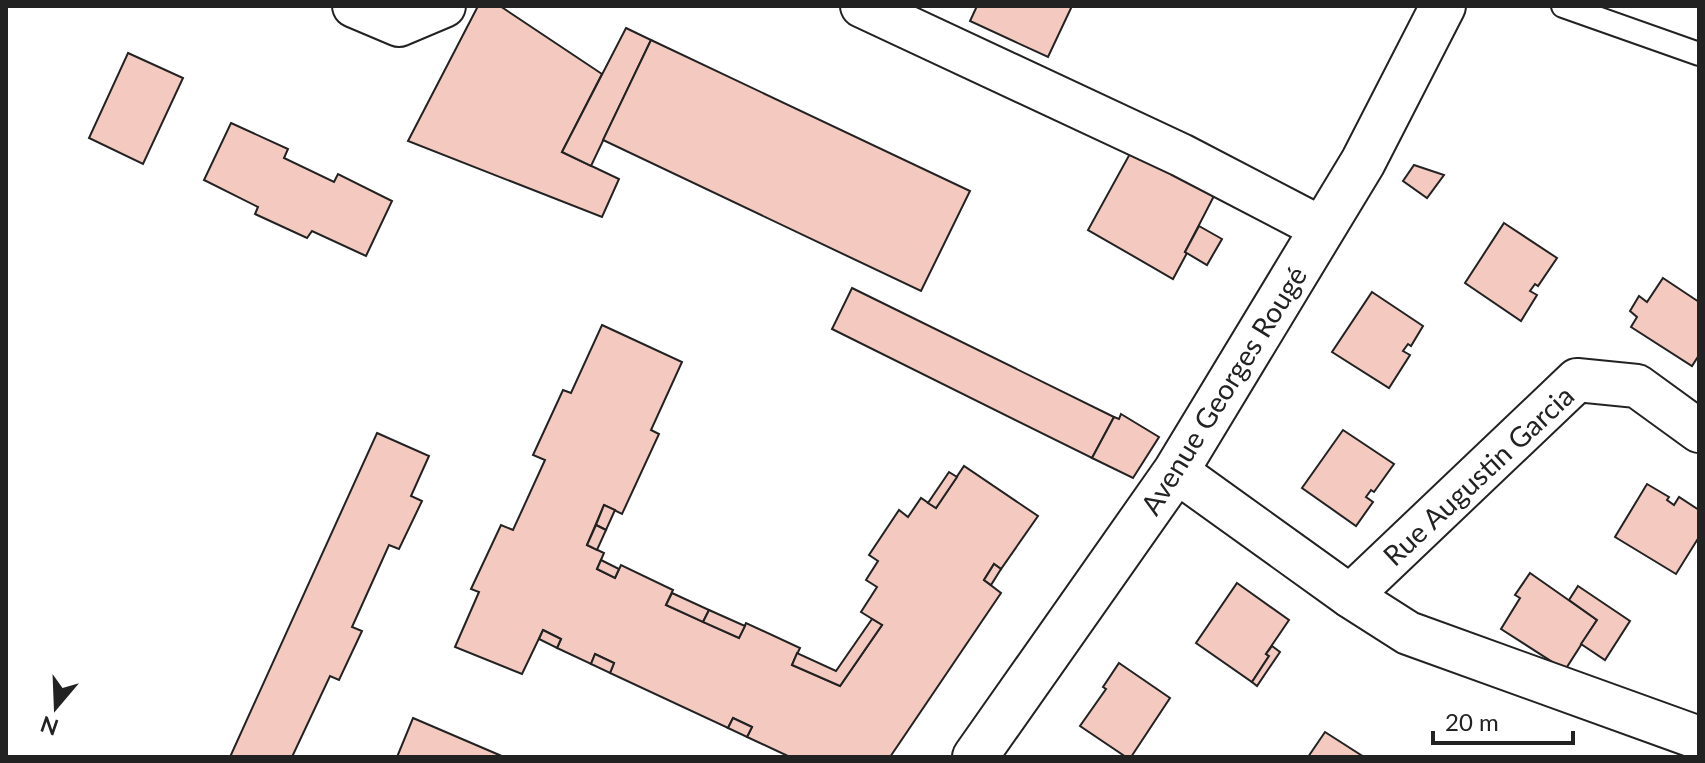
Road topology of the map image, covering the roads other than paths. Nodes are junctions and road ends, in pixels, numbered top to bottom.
1 (354, 6) edge
2 (444, 6) edge
3 (862, 6) edge
4 (1443, 6) edge
5 (1563, 6) edge
6 (1699, 54) edge
7 (1323, 229) junction
8 (1699, 431) edge
9 (1176, 471) junction
10 (1350, 596) junction
11 (1699, 738) edge
12 (975, 757) edge

1 - 2 street
3 - 7 street
4 - 7 street, Avenue Georges Rougé
5 - 6 lane
7 - 9 street, Avenue Georges Rougé
8 - 10 street, Rue Augustin Garcia
9 - 10 street
9 - 12 street, Avenue Georges Rougé
10 - 11 street

